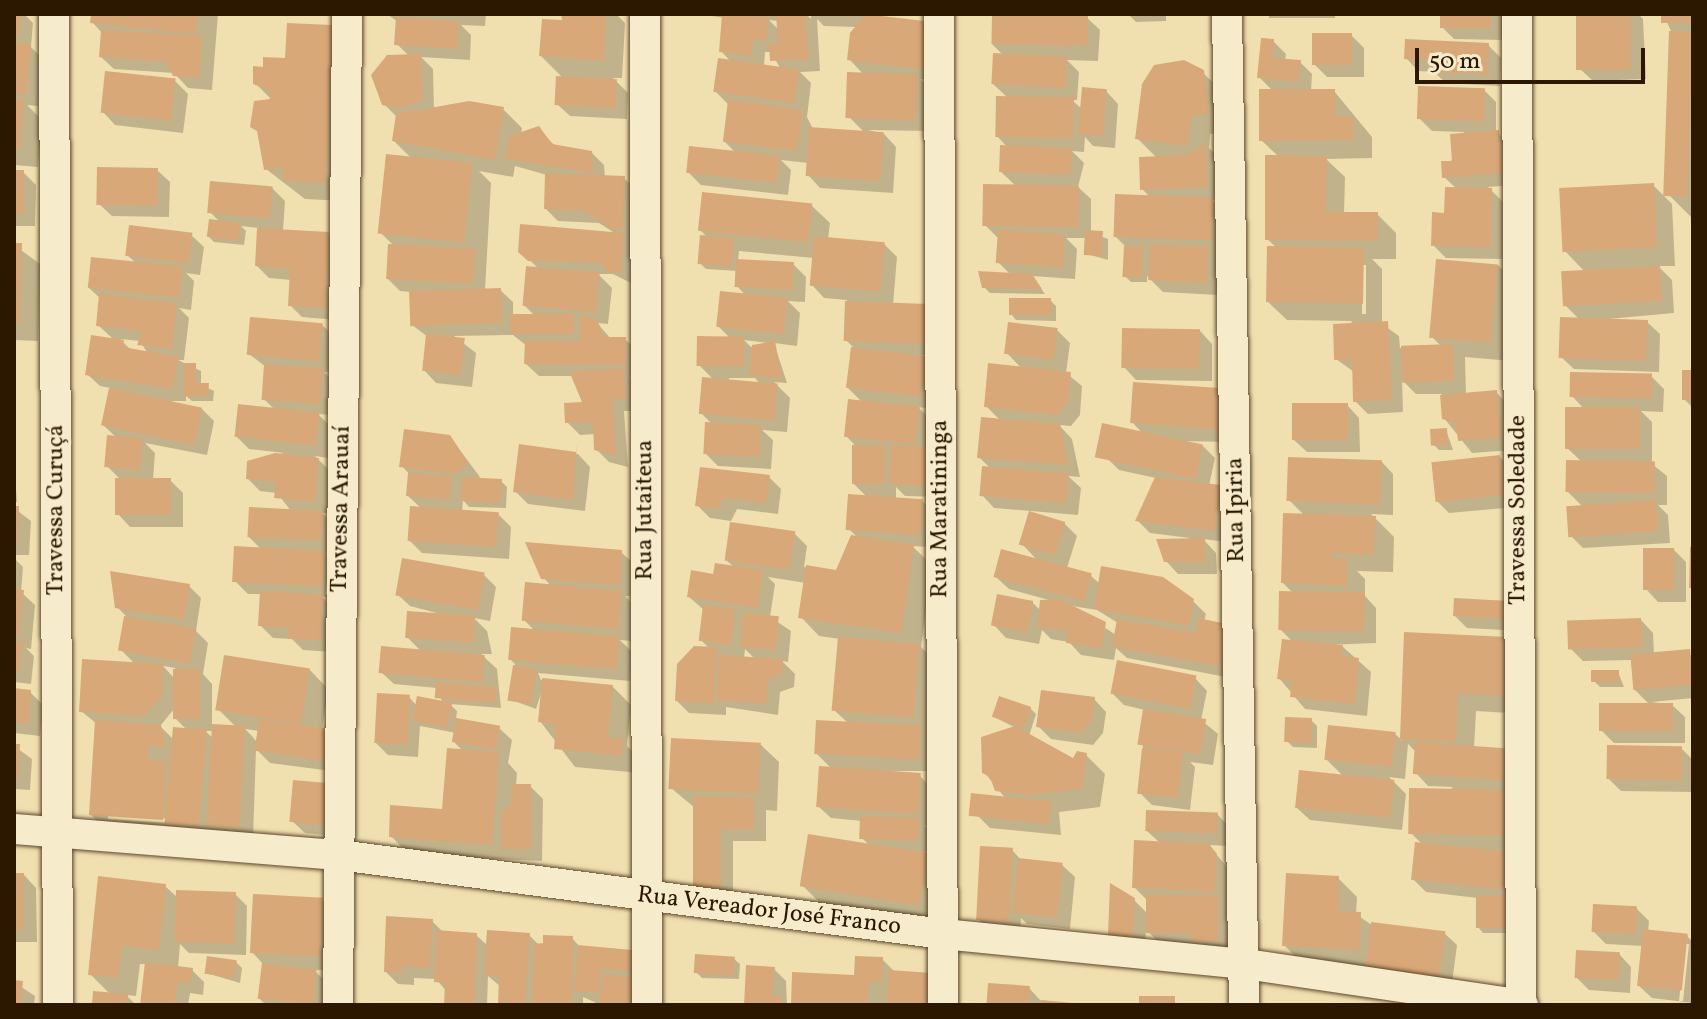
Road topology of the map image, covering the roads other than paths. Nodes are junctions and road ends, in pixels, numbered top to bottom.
1 (54, 14) edge
2 (347, 14) edge
3 (645, 14) edge
4 (939, 14) edge
5 (1227, 14) edge
6 (1517, 14) edge
7 (14, 829) edge
8 (59, 834) junction
9 (339, 855) junction
10 (647, 897) junction
11 (943, 934) junction
12 (1246, 964) junction
13 (58, 1005) edge
14 (338, 1005) edge
15 (647, 1005) edge
16 (943, 1005) edge
17 (1244, 1005) edge
18 (1522, 1005) edge

1 - 8 street, Travessa Curuçá
2 - 9 street, Travessa Arauaí
3 - 10 street, Rua Jutaiteua
4 - 11 street, Rua Maratininga
5 - 12 street, Rua Ipiria
6 - 18 street, Travessa Soledade
7 - 8 street, Rua Vereador José Franco
8 - 9 street, Rua Vereador José Franco
8 - 13 street, Travessa Curuçá
9 - 10 street, Rua Vereador José Franco
9 - 14 street, Travessa Arauaí
10 - 11 street, Rua Vereador José Franco
10 - 15 street, Rua Jutaiteua
11 - 12 street, Rua Vereador José Franco
11 - 16 street, Rua Maratininga
12 - 17 street, Rua Ipiria
12 - 18 street, Rua Vereador José Franco

